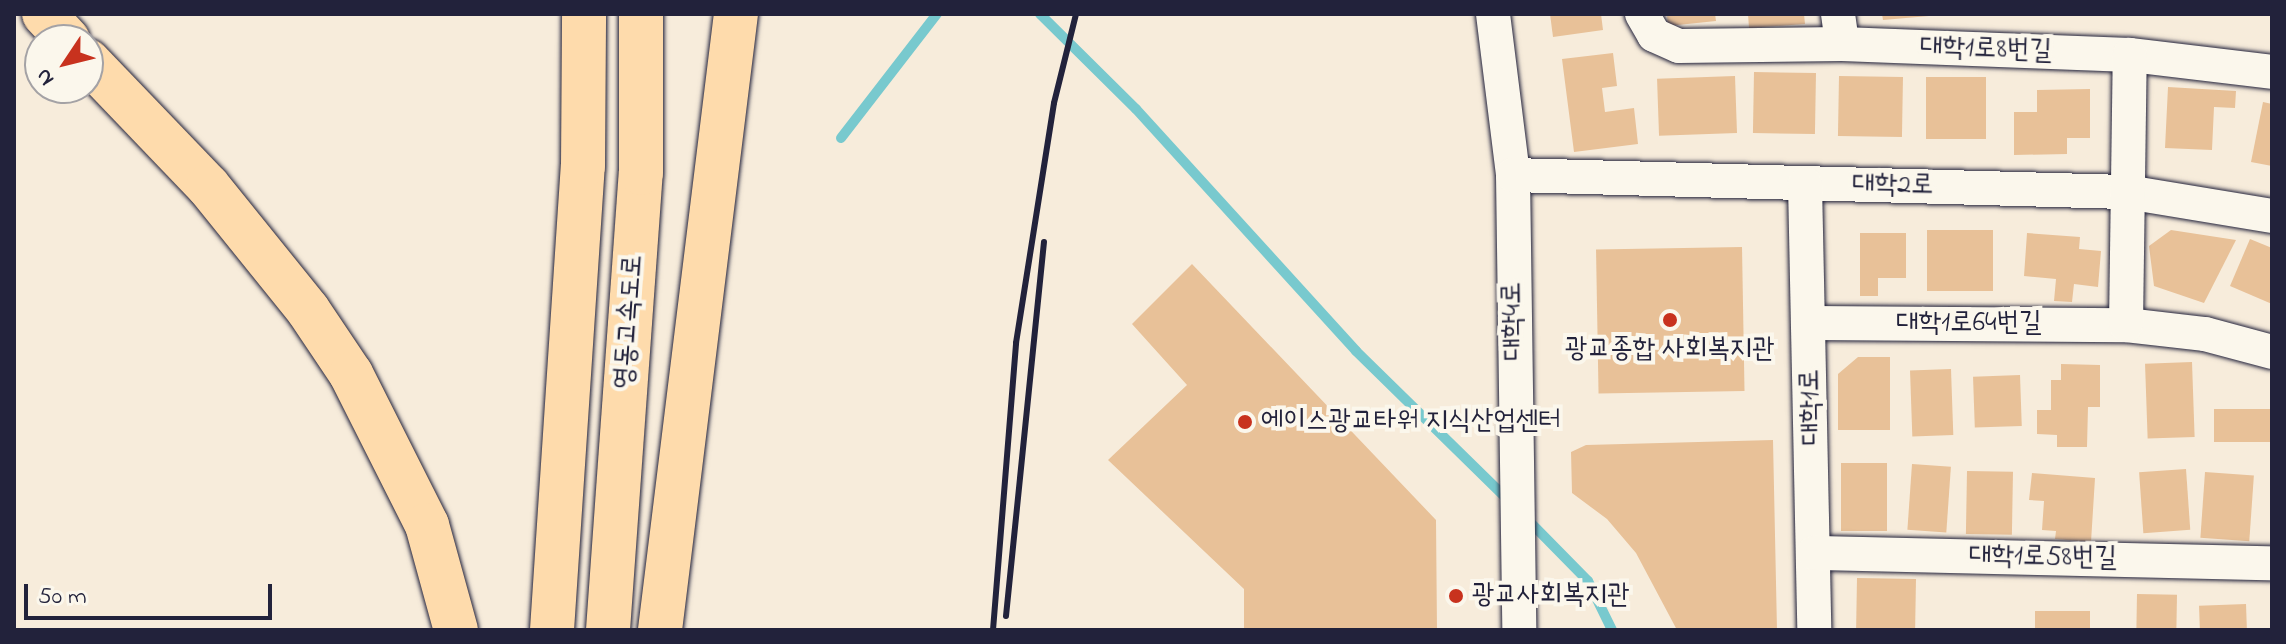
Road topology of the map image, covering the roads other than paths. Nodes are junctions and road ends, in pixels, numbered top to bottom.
1 (584, 14) edge
2 (641, 14) edge
3 (736, 14) edge
4 (1493, 14) edge
5 (1642, 14) edge
6 (1840, 29) edge
7 (2130, 55) junction
8 (2272, 72) edge
9 (104, 78) edge
10 (1513, 175) junction
11 (1805, 184) junction
12 (2127, 192) junction
13 (2272, 216) edge
14 (1812, 323) junction
15 (2126, 325) junction
16 (2272, 352) edge
17 (1814, 553) junction
18 (2272, 563) edge
19 (456, 630) edge
20 (552, 630) edge
21 (608, 630) edge
22 (660, 630) edge
23 (1519, 630) edge
24 (1814, 630) edge

1 - 20 highway, 영동고속도로
2 - 21 highway, 영동고속도로
3 - 22 highway
4 - 10 street, 대학4로
5 - 6 street, 대학1로8번길
6 - 7 street, 대학1로8번길
7 - 8 street, 대학1로8번길
7 - 12 street
9 - 19 highway
10 - 11 street, 대학2로
10 - 23 street, 대학4로
11 - 12 street, 대학2로
11 - 14 street, 대학1로
12 - 13 street, 대학2로
12 - 15 street
14 - 15 street, 대학1로64번길
14 - 17 street, 대학1로
15 - 16 street, 대학1로64번길
17 - 18 street, 대학1로58번길
17 - 24 street, 대학1로

